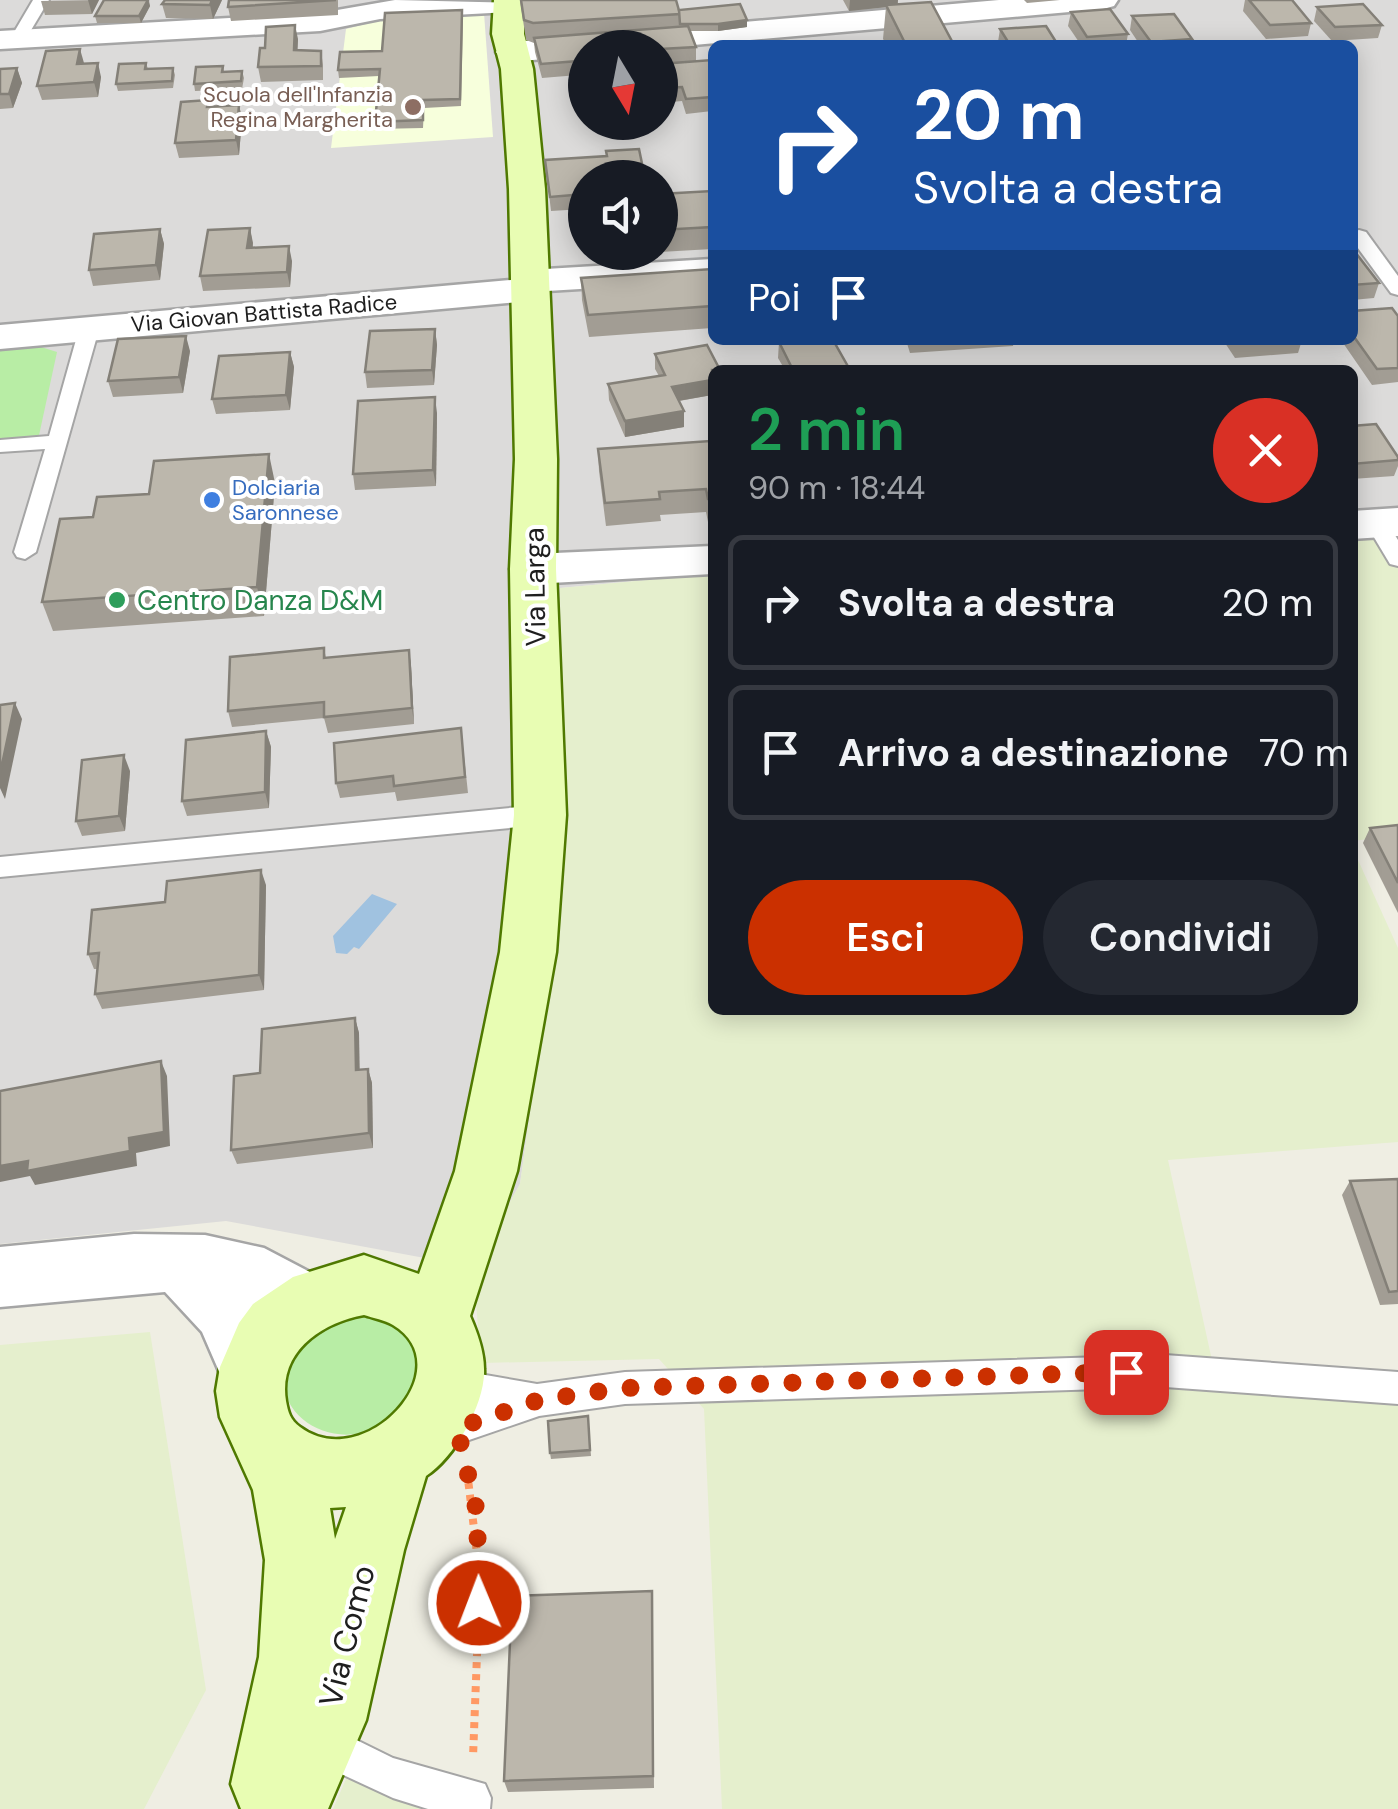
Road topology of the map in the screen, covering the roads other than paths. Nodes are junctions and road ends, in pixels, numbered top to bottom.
1 (41, 0) edge
2 (1103, 0) edge
3 (509, 2) edge
4 (372, 5) edge
5 (9, 40) edge
6 (512, 52) junction
7 (1358, 236) dead end
8 (708, 270) edge
9 (529, 286) junction
10 (1398, 289) edge
11 (88, 329) junction
12 (0, 337) edge
13 (58, 442) junction
14 (0, 446) edge
15 (25, 552) dead end
16 (708, 560) edge
17 (533, 569) junction
18 (540, 815) junction
19 (0, 867) edge
20 (486, 1171) junction
21 (0, 1277) edge
22 (212, 1278) junction
23 (334, 1293) junction
24 (436, 1318) junction
25 (252, 1369) junction
26 (1398, 1388) edge
27 (432, 1428) junction
28 (276, 1453) junction
29 (303, 1725) junction
30 (470, 1804) edge
31 (262, 1809) edge
32 (288, 1809) edge

1 - 5 lane
2 - 6 street
3 - 4 street
3 - 6 street, Via Larga
4 - 5 street
6 - 9 street, Via Larga
7 - 10 lane
8 - 9 street, Via Giovan Battista Radice
9 - 11 street, Via Giovan Battista Radice
9 - 17 street, Via Larga
11 - 12 street, Via Giovan Battista Radice
11 - 13 lane
13 - 14 lane
13 - 15 lane
16 - 17 street
17 - 18 street, Via Larga
18 - 19 lane
18 - 20 street, Via Larga
20 - 23 street, Via Larga
20 - 24 street, Via Larga
21 - 22 street
22 - 23 street
22 - 25 street
23 - 24 street
23 - 25 street
24 - 27 street
25 - 28 street
26 - 27 lane
27 - 28 street
27 - 29 street, Via Como
28 - 29 street, Via Como
29 - 30 lane
29 - 31 street, Via Como
29 - 32 street, Via Como

